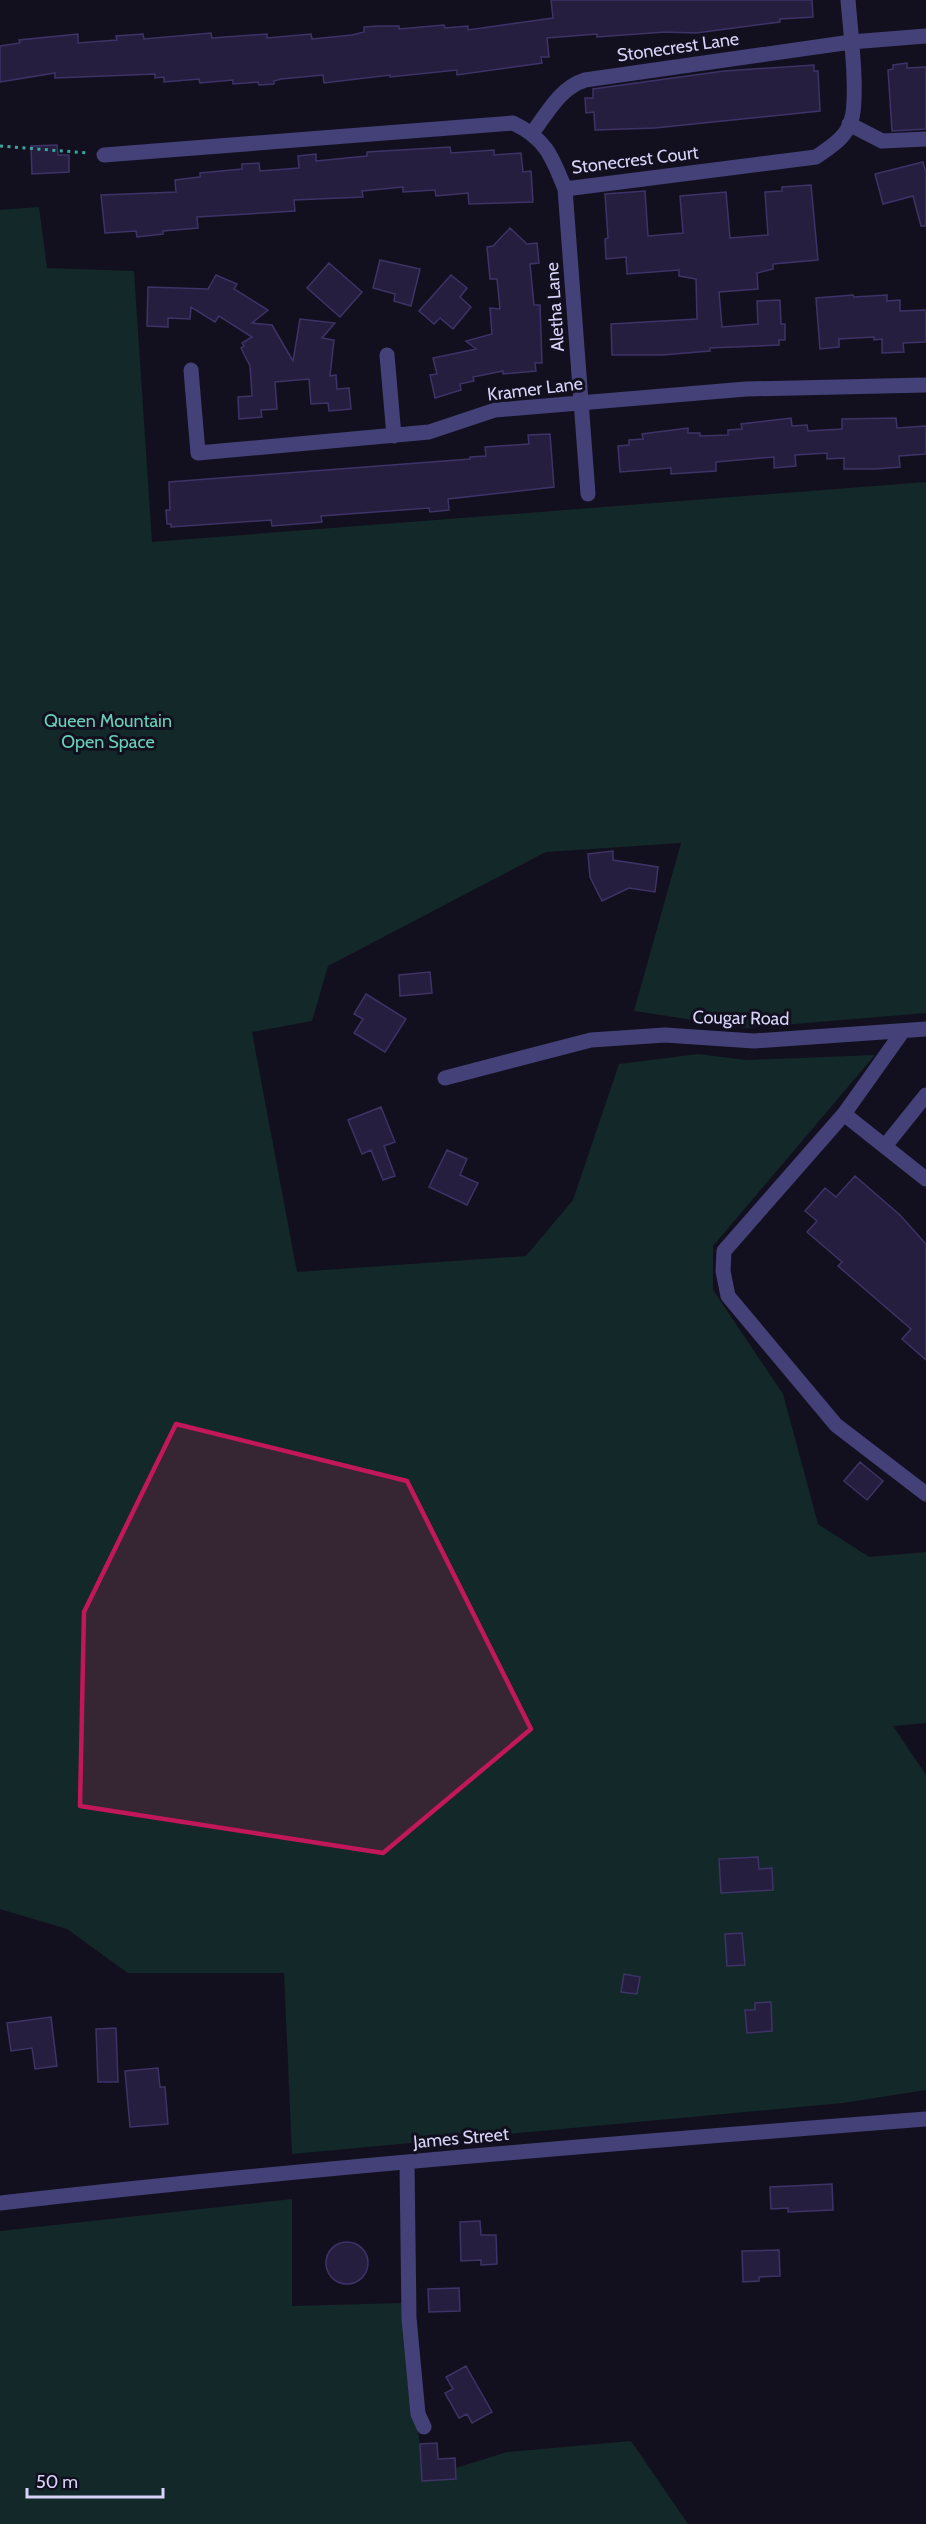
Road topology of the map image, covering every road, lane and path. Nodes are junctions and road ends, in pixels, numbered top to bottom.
1 (849, 0) edge
2 (926, 36) edge
3 (851, 42) junction
4 (849, 124) junction
5 (533, 132) junction
6 (926, 139) edge
7 (0, 146) edge
8 (104, 155) joint
9 (566, 189) junction
10 (387, 355) dead end
11 (191, 370) dead end
12 (926, 385) edge
13 (581, 402) junction
14 (394, 436) junction
15 (588, 494) dead end
16 (926, 1029) edge
17 (903, 1031) junction
18 (445, 1078) dead end
19 (923, 1103) edge
20 (844, 1114) junction
21 (885, 1146) junction
22 (926, 1179) edge
23 (926, 1494) edge
24 (926, 2119) edge
25 (407, 2163) junction
26 (0, 2203) edge
27 (424, 2427) dead end

1 - 3 street
2 - 3 street, Stonecrest Lane
3 - 4 street
3 - 5 street, Stonecrest Lane
4 - 6 street
4 - 9 street, Stonecrest Court
5 - 8 street
5 - 9 street, Stonecrest Court
7 - 8 path
9 - 13 street, Aletha Lane
10 - 14 street
11 - 14 street, Kramer Lane
12 - 13 street, Kramer Lane
13 - 14 street, Kramer Lane
13 - 15 street, Aletha Lane
16 - 17 street, Cougar Road
17 - 18 street, Cougar Road
17 - 20 street
19 - 21 street
20 - 21 street
20 - 23 street
21 - 22 street
24 - 25 street, James Street
25 - 26 street, James Street
25 - 27 street

